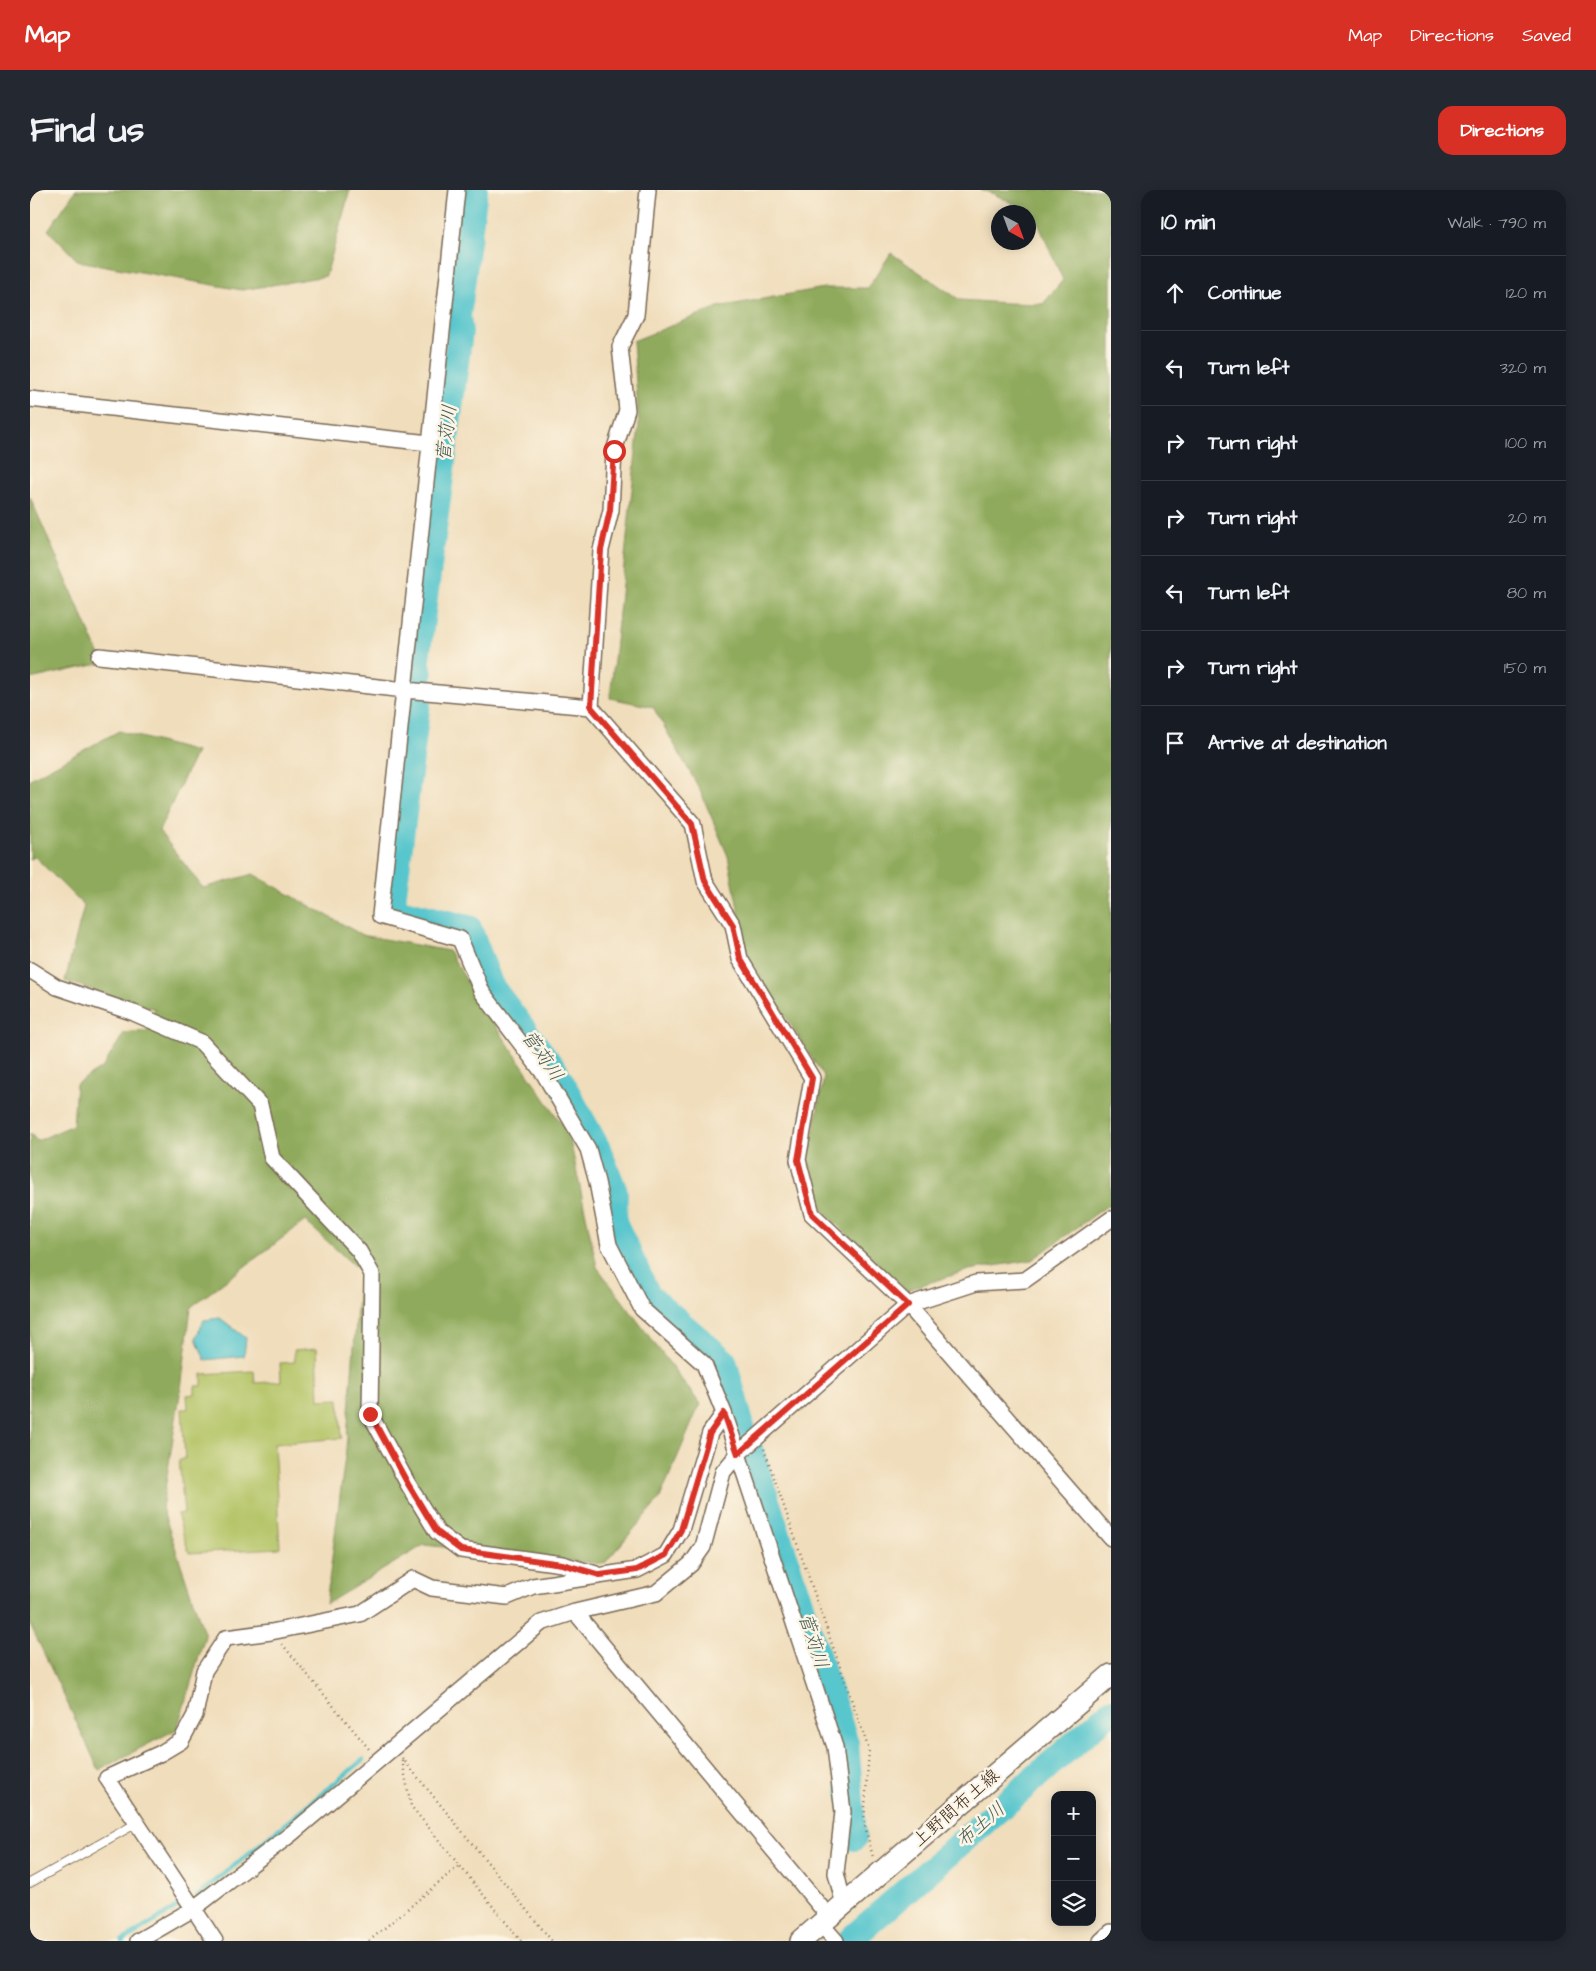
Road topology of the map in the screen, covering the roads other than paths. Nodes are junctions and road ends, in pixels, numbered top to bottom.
1 (457, 190) edge
2 (648, 190) edge
3 (30, 400) edge
4 (429, 443) junction
5 (99, 656) dead end
6 (404, 690) junction
7 (591, 707) junction
8 (30, 970) edge
9 (1111, 1219) edge
10 (908, 1305) junction
11 (724, 1413) junction
12 (738, 1454) junction
13 (1111, 1538) edge
14 (600, 1575) junction
15 (575, 1612) junction
16 (1111, 1675) edge
17 (137, 1823) junction
18 (30, 1883) edge
19 (193, 1909) junction
20 (831, 1915) junction
21 (1111, 1932) edge
22 (138, 1941) edge
23 (216, 1941) edge
24 (801, 1941) edge
25 (836, 1941) edge
26 (1101, 1941) edge

1 - 4 street
2 - 7 street
3 - 4 street
4 - 6 street
5 - 6 street
6 - 7 street
6 - 11 street
7 - 10 street
8 - 14 street
9 - 10 street
10 - 12 street
10 - 13 street
11 - 12 street
11 - 14 street
12 - 15 street
12 - 20 street
14 - 17 street
15 - 19 street
15 - 20 street
16 - 20 main road, 上野間布土線
17 - 18 lane
17 - 19 street
19 - 22 street
19 - 23 street
20 - 24 main road, 上野間布土線
20 - 25 street
21 - 26 street

